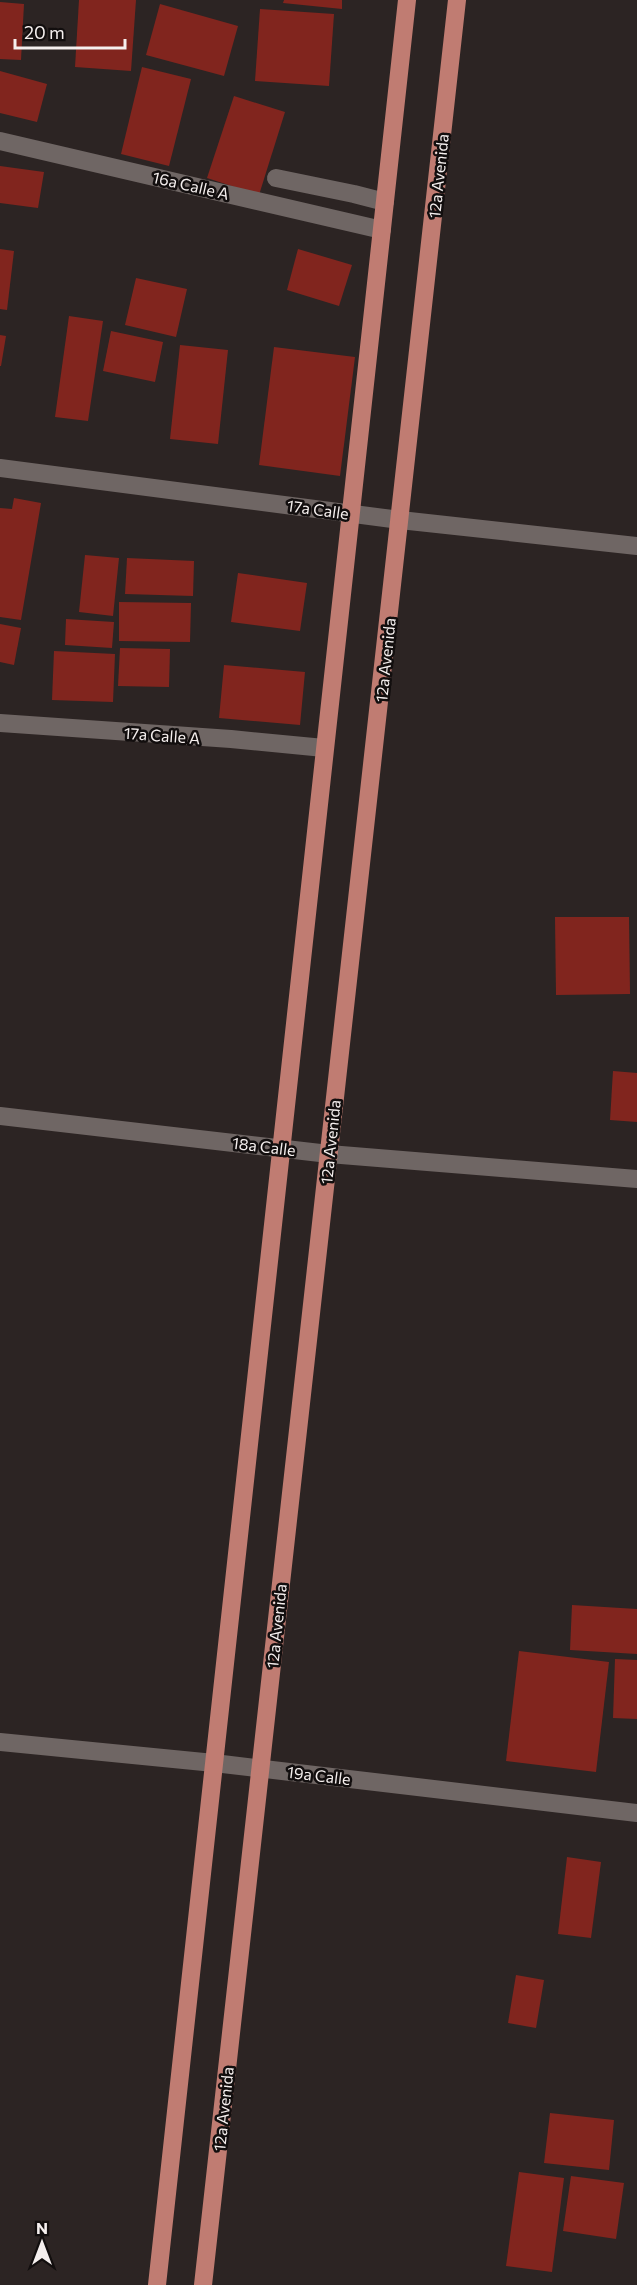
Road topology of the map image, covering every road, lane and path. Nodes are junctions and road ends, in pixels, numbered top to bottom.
1 (407, 0) edge
2 (457, 0) edge
3 (0, 141) edge
4 (276, 178) dead end
5 (385, 202) junction
6 (382, 230) junction
7 (0, 468) edge
8 (349, 513) junction
9 (400, 520) junction
10 (637, 546) edge
11 (0, 723) edge
12 (324, 748) junction
13 (0, 1116) edge
14 (281, 1148) junction
15 (329, 1154) junction
16 (637, 1179) edge
17 (0, 1742) edge
18 (214, 1763) junction
19 (260, 1769) junction
20 (637, 1813) edge
21 (157, 2285) edge
22 (203, 2285) edge

1 - 5 main road
2 - 9 main road, 12a Avenida
3 - 6 street, 16a Calle A
4 - 5 street
5 - 6 main road
6 - 8 main road
7 - 8 street, 17a Calle
8 - 9 street, 17a Calle
8 - 12 main road
9 - 10 street, 17a Calle
9 - 15 main road, 12a Avenida
11 - 12 street, 17a Calle A
12 - 14 main road
13 - 14 street, 18a Calle
14 - 15 street, 18a Calle
14 - 18 main road
15 - 16 street, 18a Calle
15 - 19 main road, 12a Avenida
17 - 18 street, 19a Calle
18 - 19 street, 19a Calle
18 - 21 main road
19 - 20 street, 19a Calle
19 - 22 main road, 12a Avenida

